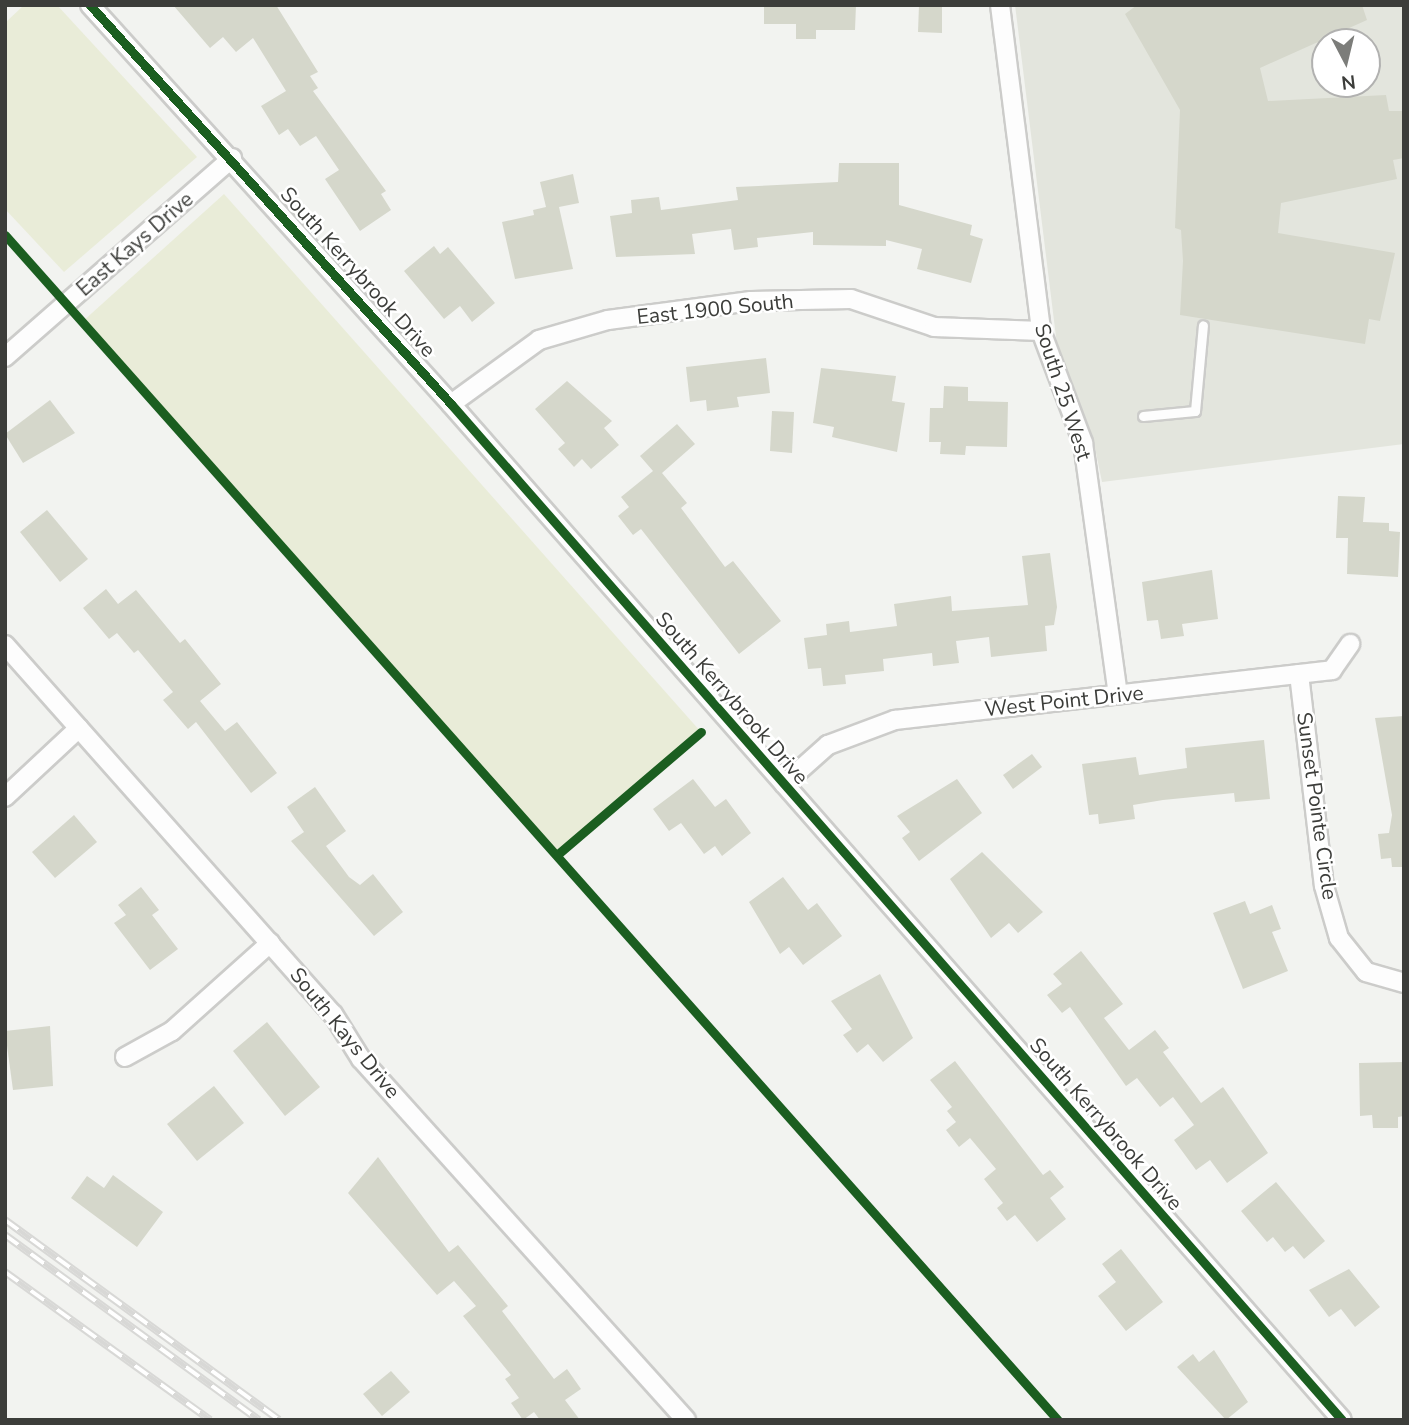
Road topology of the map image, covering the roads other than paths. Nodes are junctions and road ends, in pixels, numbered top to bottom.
1 (1000, 5) edge
2 (95, 7) edge
3 (232, 158) junction
4 (1203, 325) dead end
5 (1041, 331) junction
6 (5, 357) edge
7 (451, 404) junction
8 (1143, 416) dead end
9 (1350, 644) dead end
10 (5, 645) edge
11 (1300, 674) junction
12 (1118, 695) junction
13 (79, 728) junction
14 (784, 784) junction
15 (5, 796) edge
16 (270, 943) junction
17 (1404, 983) edge
18 (124, 1057) dead end
19 (686, 1420) edge
20 (1342, 1420) edge

1 - 5 street, South 25 West
2 - 3 street, South Kerrybrook Drive
3 - 6 street, East Kays Drive
3 - 7 street, South Kerrybrook Drive
4 - 8 lane
5 - 7 street, East 1900 South
5 - 12 street, South 25 West
7 - 14 street, South Kerrybrook Drive
9 - 11 street, West Point Drive
10 - 13 street, South Kays Drive
11 - 12 street, West Point Drive
11 - 17 street, Sunset Pointe Circle
12 - 14 street, West Point Drive
13 - 15 street
13 - 16 street, South Kays Drive
14 - 20 street, South Kerrybrook Drive
16 - 18 street
16 - 19 street, South Kays Drive

